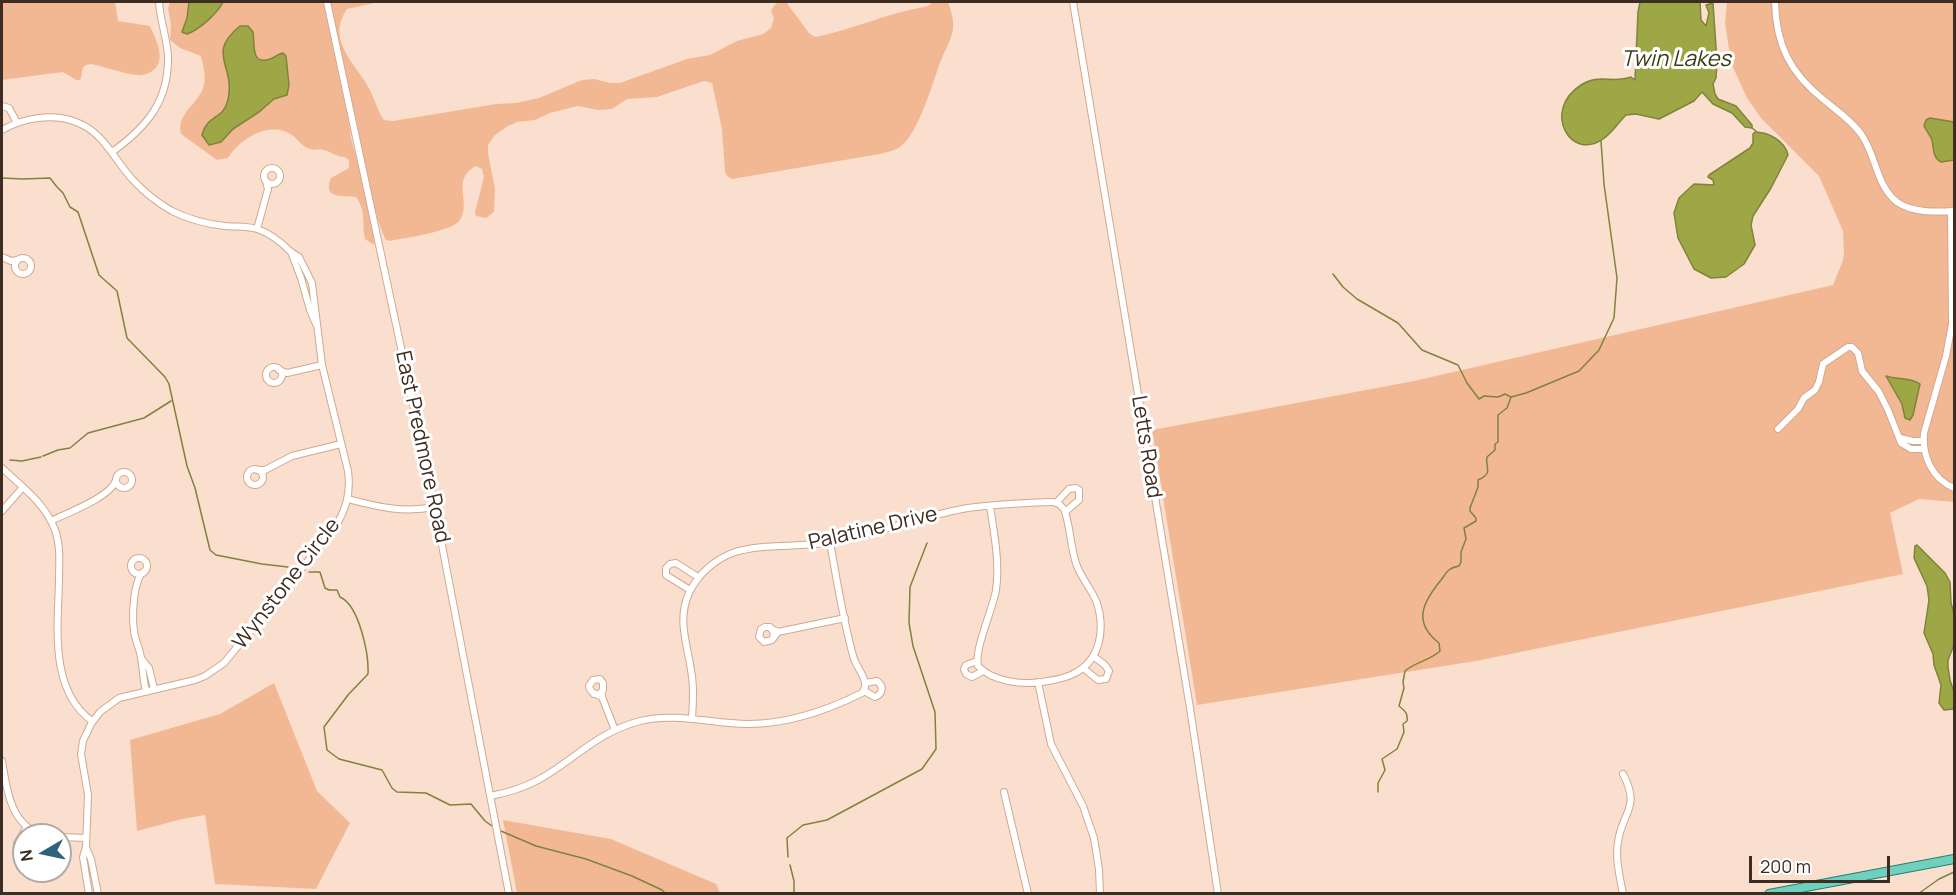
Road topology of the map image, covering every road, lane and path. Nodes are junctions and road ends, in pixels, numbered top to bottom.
1 (159, 2) edge
2 (327, 2) edge
3 (1074, 2) edge
4 (1775, 2) edge
5 (2, 106) edge
6 (17, 123) junction
7 (2, 128) edge
8 (112, 152) junction
9 (266, 181) junction
10 (275, 184) junction
11 (268, 189) junction
12 (1953, 211) edge
13 (257, 229) junction
14 (1953, 253) edge
15 (2, 257) edge
16 (19, 259) junction
17 (11, 261) junction
18 (16, 268) junction
19 (322, 365) junction
20 (279, 369) junction
21 (287, 373) junction
22 (281, 379) junction
23 (1778, 429) dead end
24 (1900, 438) junction
25 (1923, 441) junction
26 (341, 444) junction
27 (1924, 449) junction
28 (2, 468) edge
29 (257, 470) junction
30 (265, 470) junction
31 (262, 477) junction
32 (116, 480) junction
33 (22, 487) junction
34 (113, 487) junction
35 (121, 487) junction
36 (1954, 488) edge
37 (348, 499) junction
38 (1056, 503) junction
39 (990, 506) junction
40 (435, 507) junction
41 (2, 511) edge
42 (1065, 512) junction
43 (51, 521) junction
44 (830, 542) junction
45 (134, 571) junction
46 (143, 572) junction
47 (698, 578) junction
48 (137, 579) junction
49 (690, 590) junction
50 (845, 618) junction
51 (775, 630) junction
52 (1094, 656) junction
53 (141, 658) junction
54 (977, 661) junction
55 (1083, 668) junction
56 (983, 671) junction
57 (1038, 682) junction
58 (866, 683) junction
59 (154, 689) junction
60 (146, 691) junction
61 (864, 691) junction
62 (602, 694) junction
63 (692, 718) junction
64 (92, 721) junction
65 (615, 730) junction
66 (2, 762) edge
67 (1623, 774) dead end
68 (1004, 792) dead end
69 (490, 796) junction
70 (23, 823) edge
71 (72, 837) edge
72 (86, 838) junction
73 (86, 848) junction
74 (1954, 859) edge
75 (89, 894) edge
76 (98, 894) edge
77 (509, 894) edge
78 (1028, 894) edge
79 (1100, 894) edge
80 (1218, 894) edge
81 (1623, 894) edge
82 (1769, 894) edge

1 - 8 street
2 - 40 street, East Predmore Road
3 - 80 street, Letts Road
4 - 12 street
5 - 6 street
6 - 7 street, Wynstone Circle
6 - 8 street, Wynstone Circle
8 - 13 street, Wynstone Circle
9 - 10 street
9 - 10 street
9 - 11 street
10 - 11 street
11 - 13 street
12 - 14 street
13 - 19 street, Wynstone Circle
14 - 25 street
15 - 17 street
16 - 17 street
16 - 18 street
16 - 18 street
17 - 18 street
19 - 21 street
19 - 26 street, Wynstone Circle
20 - 21 street
20 - 22 street
20 - 22 street
21 - 22 street
23 - 24 street
24 - 25 street
24 - 27 street
25 - 27 street
26 - 30 street
26 - 37 street, Wynstone Circle
27 - 36 street
28 - 33 street
29 - 30 street
29 - 31 street
29 - 31 street
30 - 31 street
32 - 34 street
32 - 35 street
32 - 35 street
33 - 41 street
33 - 43 street
34 - 35 street
34 - 43 street
37 - 40 street
37 - 59 street, Wynstone Circle
38 - 39 street, Palatine Drive
38 - 42 street
38 - 42 street, Palatine Drive
39 - 44 street, Palatine Drive
39 - 54 street
40 - 69 street, East Predmore Road
42 - 52 street
43 - 64 street
44 - 47 street, Palatine Drive
44 - 50 street
45 - 46 street
45 - 46 street
45 - 48 street
46 - 48 street
47 - 49 street, Palatine Drive
47 - 49 street
48 - 53 street
49 - 63 street, Palatine Drive
50 - 51 street
50 - 58 street
51 - 51 street
52 - 55 street
52 - 55 street
53 - 59 street
53 - 60 street
54 - 56 street
54 - 56 street
55 - 57 street
56 - 57 street
57 - 79 street
58 - 61 street
58 - 61 street
59 - 60 street, Wynstone Circle
60 - 64 street, Wynstone Circle
61 - 63 street
62 - 62 street
62 - 65 street
63 - 65 street
64 - 72 street, Wynstone Circle
65 - 69 street
66 - 70 street
67 - 81 street
68 - 78 street
69 - 77 street, East Predmore Road
71 - 72 street
72 - 73 street, Wynstone Circle
73 - 75 street, Wynstone Circle
73 - 76 street, Wynstone Circle
74 - 82 main road

